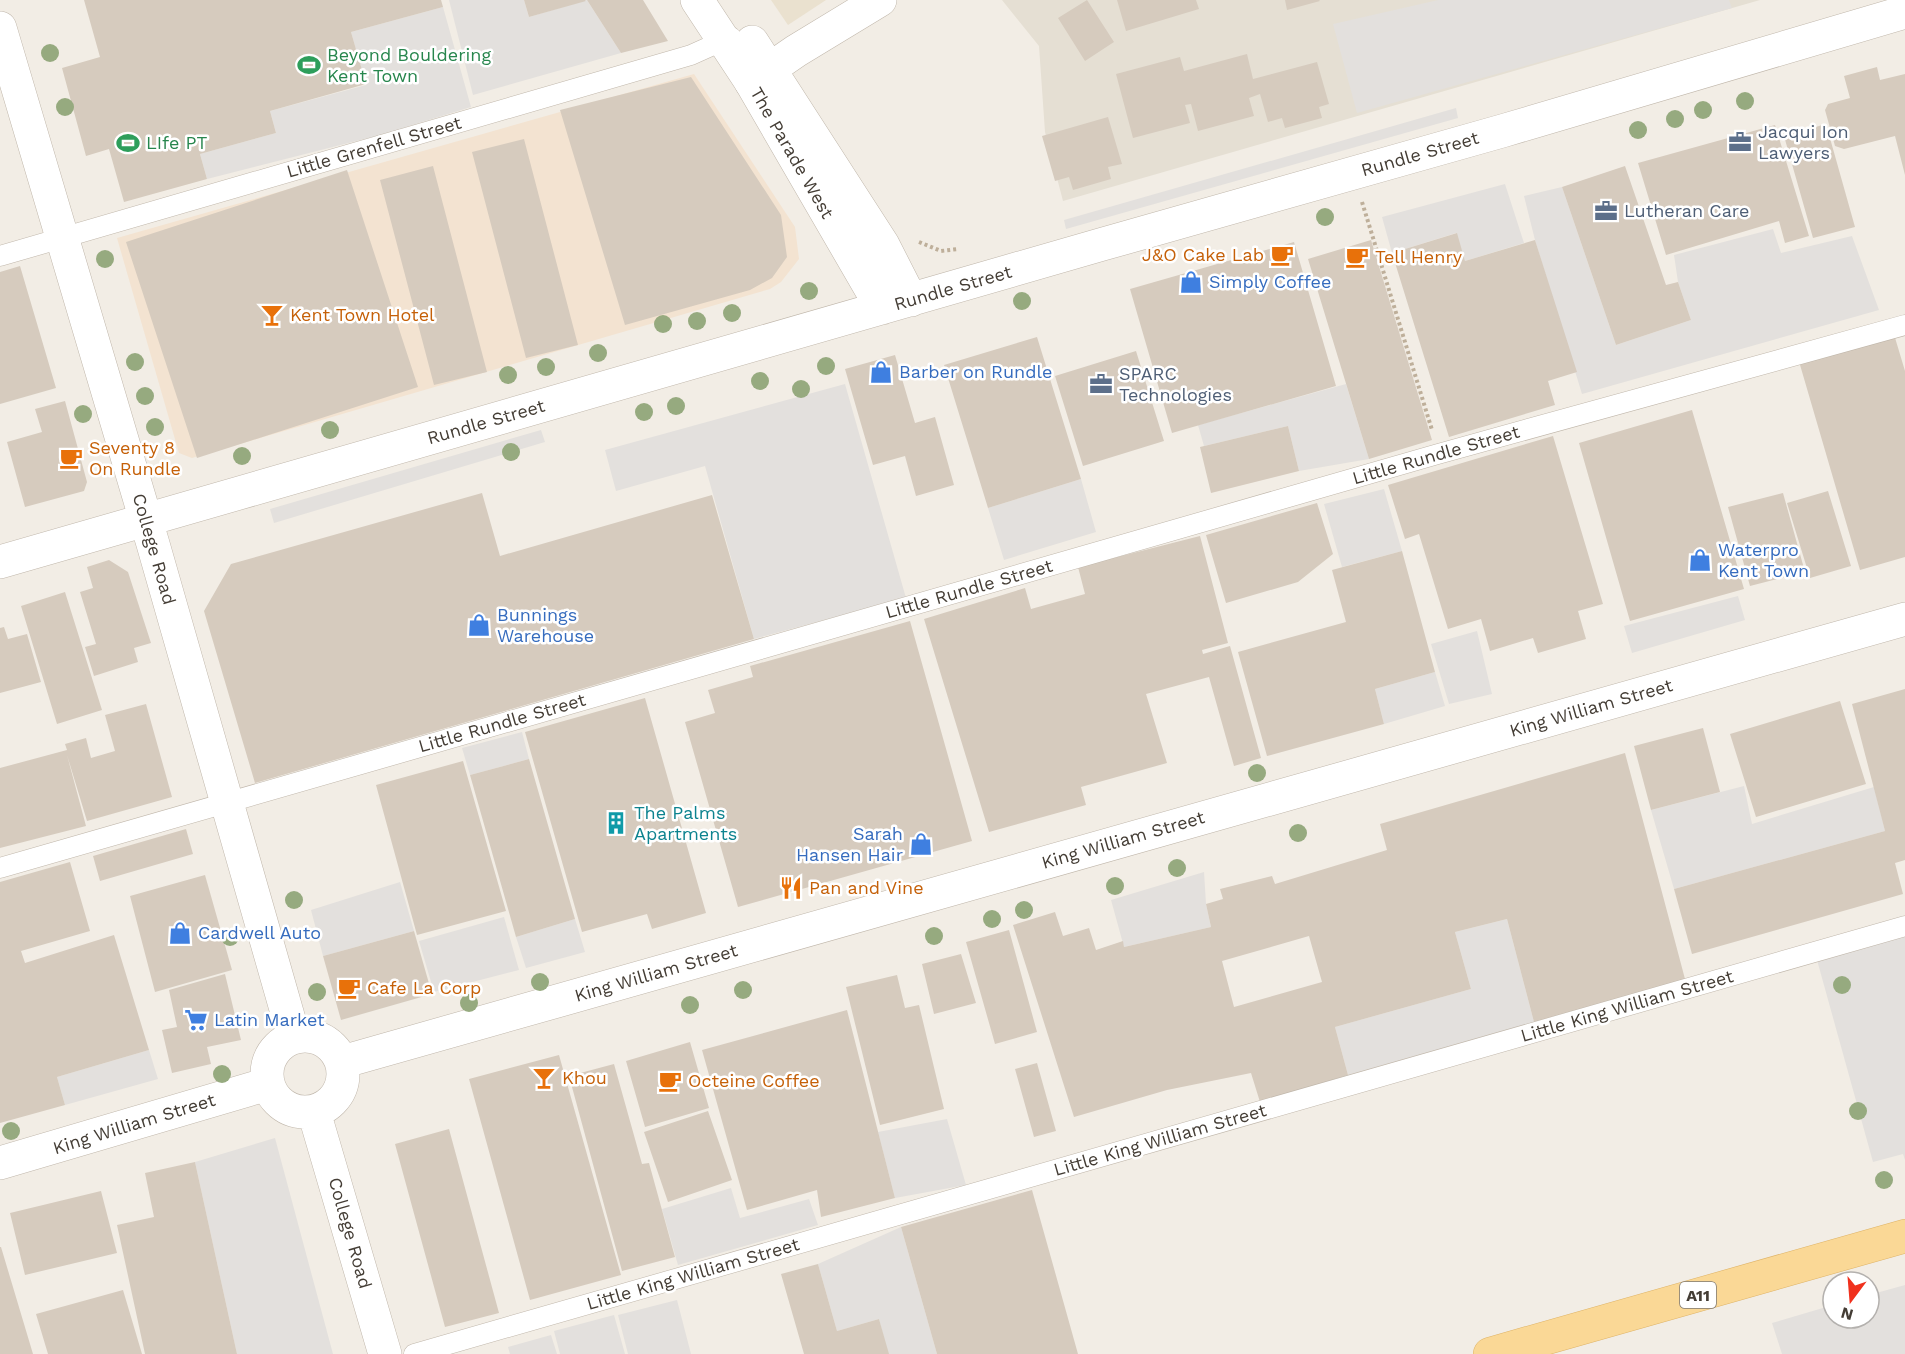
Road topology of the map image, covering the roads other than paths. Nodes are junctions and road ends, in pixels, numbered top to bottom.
1 (697, 0) edge
2 (724, 0) edge
3 (880, 0) edge
4 (1905, 12) edge
5 (0, 28) edge
6 (734, 36) junction
7 (761, 75) junction
8 (61, 238) junction
9 (0, 256) edge
10 (897, 304) junction
11 (1905, 325) edge
12 (146, 520) junction
13 (0, 562) edge
14 (1905, 619) edge
15 (228, 802) junction
16 (0, 868) edge
17 (1905, 926) edge
18 (294, 1037) junction
19 (342, 1062) junction
20 (268, 1084) junction
21 (314, 1112) junction
22 (0, 1163) edge
23 (1905, 1236) edge
24 (385, 1354) edge
25 (414, 1354) edge
26 (1490, 1354) edge

1 - 6 street, The Parade West
2 - 6 street, The Parade West
3 - 7 street
4 - 10 street, Rundle Street
5 - 8 street, College Road
6 - 7 street, The Parade West
6 - 8 lane, Little Grenfell Street
7 - 10 street, The Parade West
8 - 9 lane, Little Grenfell Street
8 - 12 street, College Road
10 - 12 street, Rundle Street
11 - 15 lane, Little Rundle Street
12 - 13 street, Rundle Street
12 - 15 street, College Road
14 - 19 street, King William Street
15 - 16 lane, Little Rundle Street
15 - 18 street, College Road
17 - 25 lane, Little King William Street
18 - 19 street
18 - 20 street
19 - 21 street
20 - 21 street
20 - 22 street, King William Street
21 - 24 street, College Road
23 - 26 main road, A11

